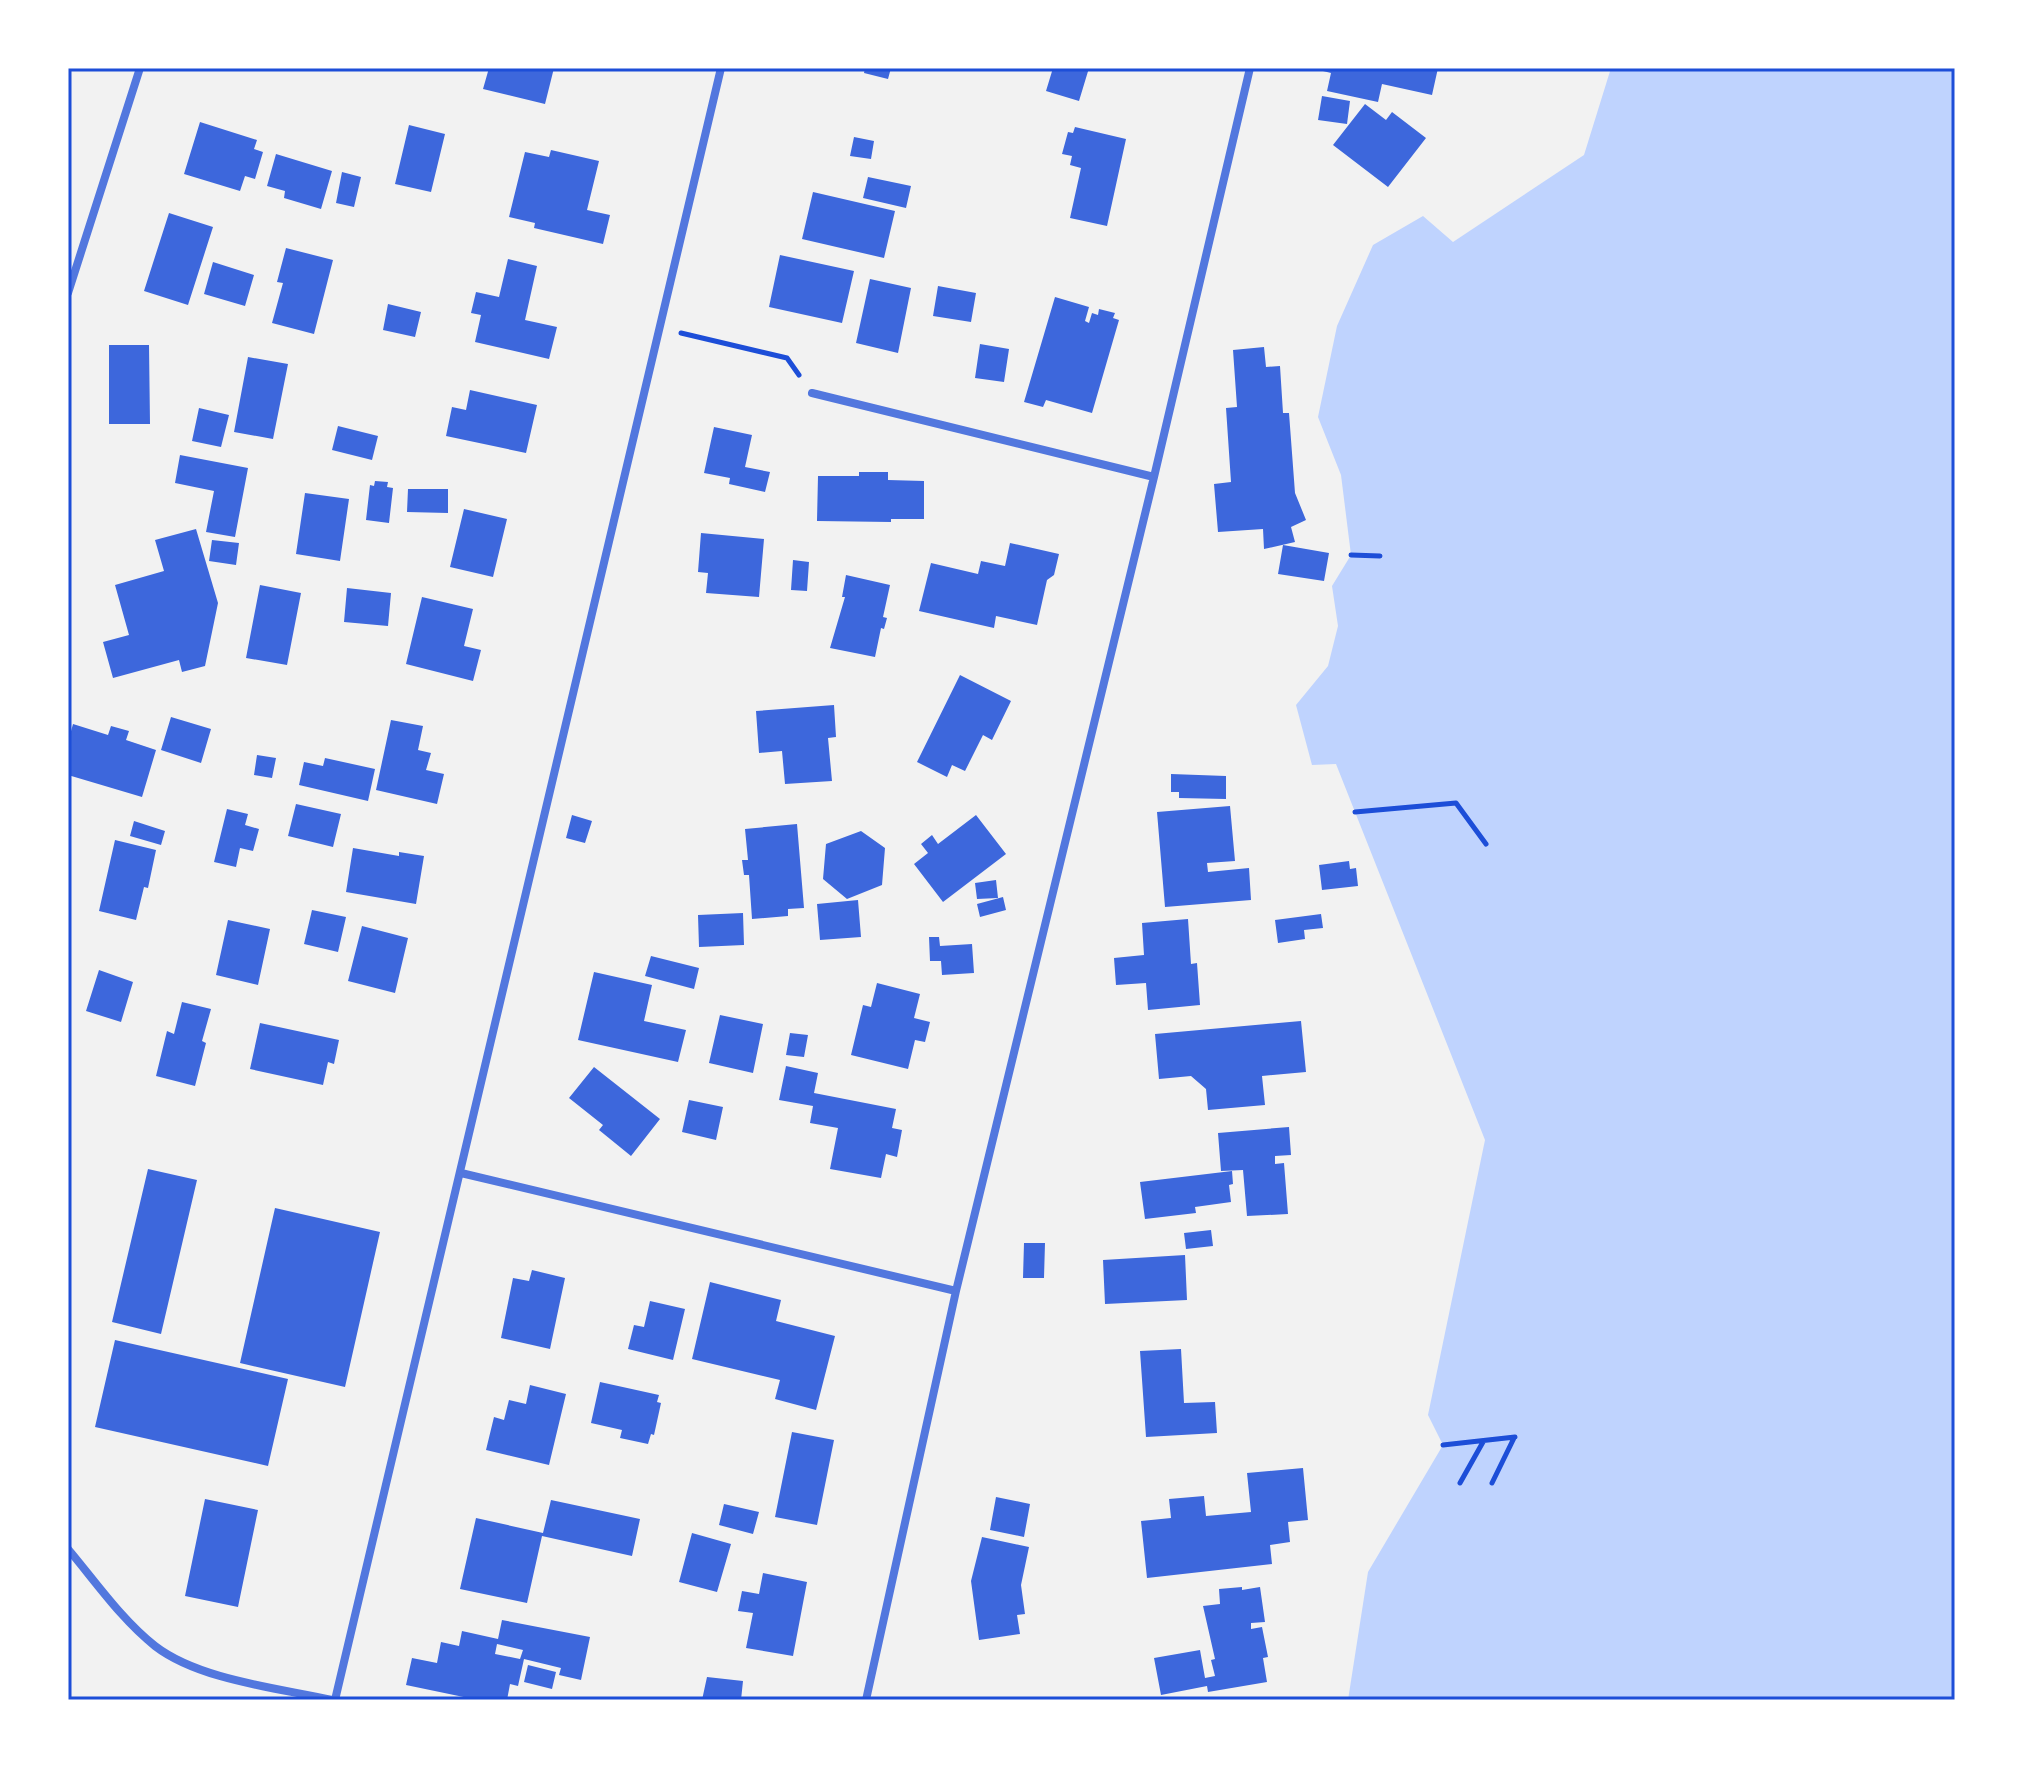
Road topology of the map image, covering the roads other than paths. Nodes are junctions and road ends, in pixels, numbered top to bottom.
1 (140, 68) edge
2 (721, 68) edge
3 (1250, 68) edge
4 (68, 293) edge
5 (812, 393) road end
6 (1154, 477) junction
7 (461, 1173) junction
8 (956, 1291) junction
9 (68, 1549) edge
10 (334, 1700) edge
11 (866, 1700) edge

1 - 4 street
2 - 7 street
3 - 6 street
5 - 6 street
6 - 8 street
7 - 8 street
7 - 10 street
8 - 11 street
9 - 10 street

